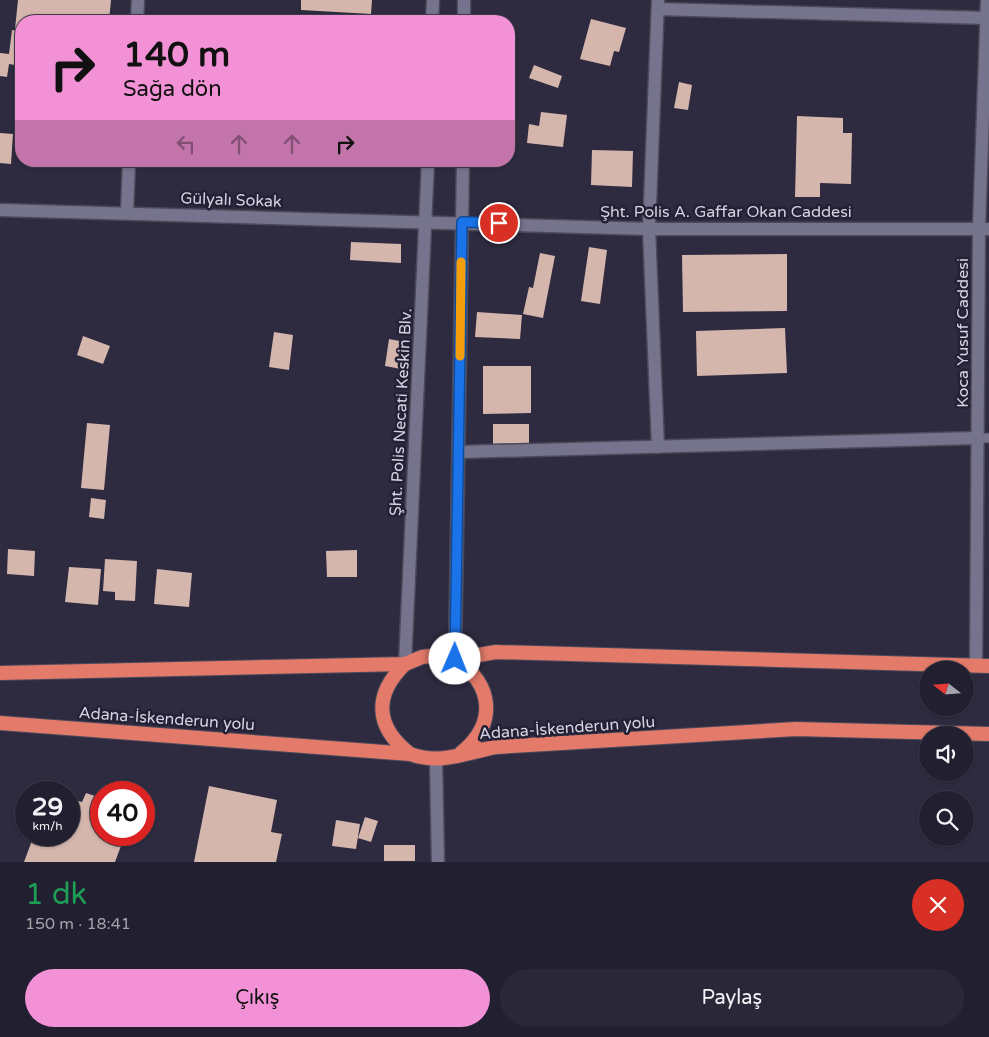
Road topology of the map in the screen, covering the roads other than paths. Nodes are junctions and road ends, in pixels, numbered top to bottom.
1 (138, 0) edge
2 (433, 0) edge
3 (464, 0) edge
4 (986, 0) edge
5 (658, 5) edge
6 (137, 15) edge
7 (432, 15) edge
8 (464, 15) edge
9 (986, 18) junction
10 (129, 167) edge
11 (428, 167) edge
12 (463, 167) edge
13 (0, 210) edge
14 (126, 213) junction
15 (425, 220) junction
16 (462, 222) junction
17 (649, 229) junction
18 (984, 229) edge
19 (983, 438) edge
20 (658, 447) junction
21 (458, 452) junction
22 (455, 659) junction
23 (405, 664) junction
24 (983, 666) edge
25 (0, 674) edge
26 (0, 723) edge
27 (989, 734) edge
28 (410, 754) junction
29 (460, 754) junction
30 (436, 760) junction
31 (438, 862) edge

1 - 6 street
2 - 7 street
3 - 8 street
4 - 9 street, Koca Yusuf Caddesi
5 - 9 street
5 - 17 street
9 - 18 street, Koca Yusuf Caddesi
10 - 14 street
11 - 15 street, Şht. Polis Necati Keskin Blv.
12 - 16 street
13 - 14 street, Gülyalı Sokak
14 - 15 street, Gülyalı Sokak
15 - 16 street, Gülyalı Sokak
15 - 23 street, Şht. Polis Necati Keskin Blv.
16 - 17 street, Şht. Polis A. Gaffar Okan Caddesi
16 - 21 street
17 - 18 street, Şht. Polis A. Gaffar Okan Caddesi
17 - 20 street
18 - 19 street, Koca Yusuf Caddesi
19 - 20 street
19 - 24 street, Koca Yusuf Caddesi
20 - 21 street
21 - 22 street
22 - 23 highway
22 - 24 highway
22 - 29 highway
23 - 25 highway
23 - 28 highway
26 - 28 highway, Adana-İskenderun yolu
27 - 29 highway, Adana-İskenderun yolu
28 - 30 highway, Adana-İskenderun yolu
29 - 30 highway, Adana-İskenderun yolu
30 - 31 street

